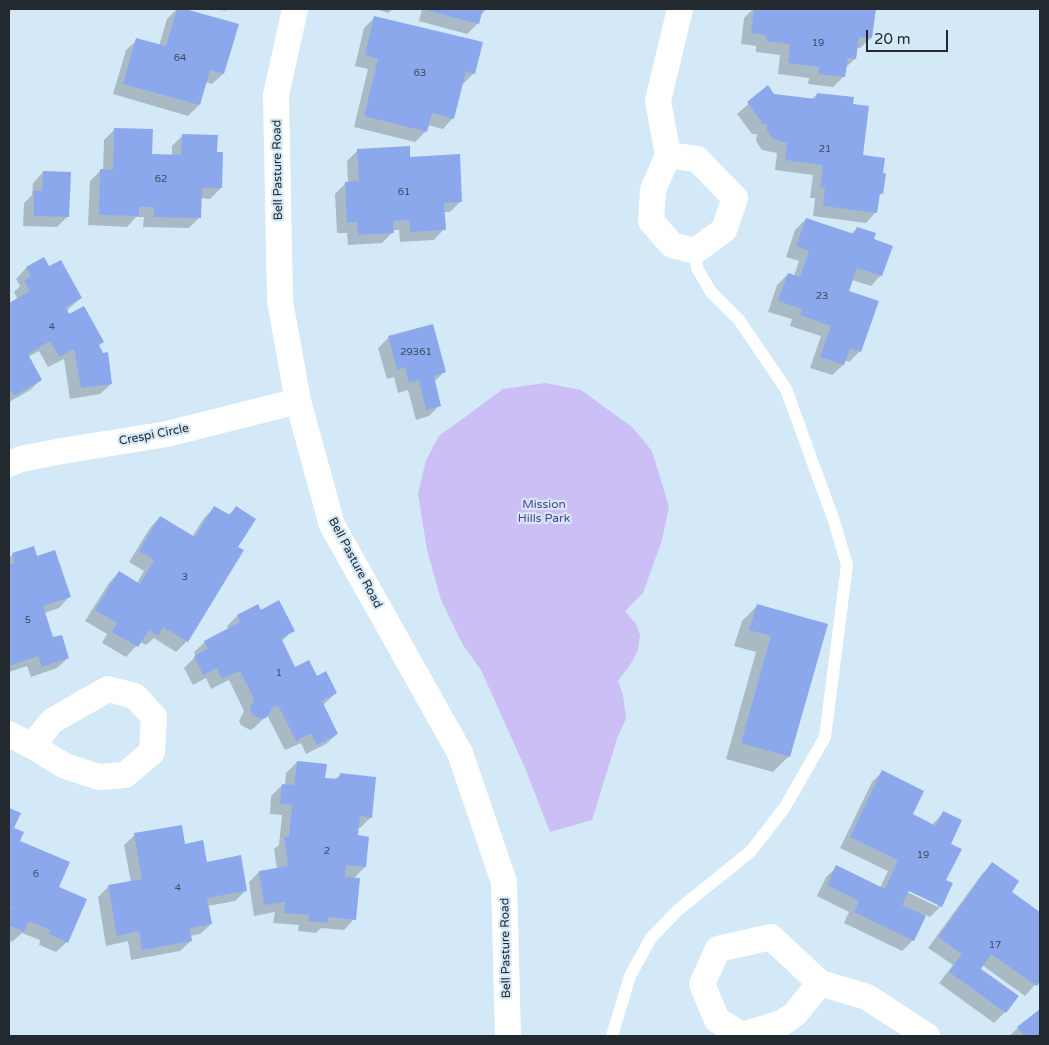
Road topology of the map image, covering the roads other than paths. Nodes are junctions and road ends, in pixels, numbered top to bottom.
1 (295, 9) edge
2 (680, 9) edge
3 (668, 155) junction
4 (695, 251) junction
5 (298, 401) junction
6 (9, 464) edge
7 (9, 734) edge
8 (32, 746) dead end
9 (820, 983) dead end
10 (508, 1036) edge
11 (612, 1036) edge
12 (927, 1036) edge

1 - 5 street, Bell Pasture Road
2 - 3 street
3 - 4 street
3 - 4 street
4 - 11 lane
5 - 6 street, Crespi Circle
5 - 10 street, Bell Pasture Road
7 - 8 street
9 - 12 street

